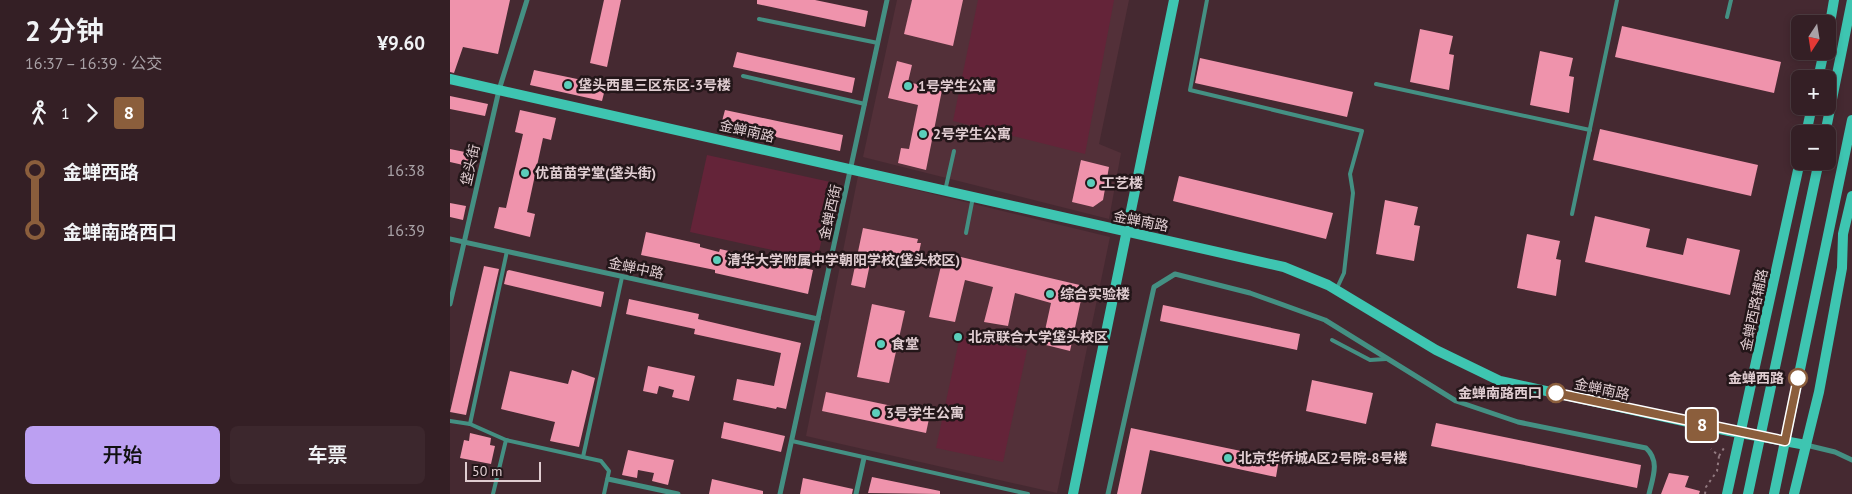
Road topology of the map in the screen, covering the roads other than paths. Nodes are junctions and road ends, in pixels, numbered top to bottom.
1 (527, 0) edge
2 (887, 0) edge
3 (1174, 0) edge
4 (1207, 0) edge
5 (1617, 0) edge
6 (1731, 0) edge
7 (1834, 0) edge
8 (1852, 0) edge
9 (1831, 15) edge
10 (1727, 17) dead end
11 (759, 19) dead end
12 (878, 43) junction
13 (743, 76) dead end
14 (450, 79) edge
15 (1376, 84) dead end
16 (499, 90) junction
17 (865, 104) junction
18 (1852, 120) edge
19 (1827, 125) edge
20 (1590, 130) junction
21 (954, 151) dead end
22 (852, 169) junction
23 (1798, 170) edge
24 (1817, 170) edge
25 (945, 191) junction
26 (1852, 196) edge
27 (973, 197) junction
28 (1572, 214) dead end
29 (966, 233) dead end
30 (1126, 233) junction
31 (450, 239) edge
32 (464, 242) junction
33 (507, 251) junction
34 (622, 277) junction
35 (1337, 289) junction
36 (450, 304) edge
37 (818, 319) junction
38 (1332, 340) dead end
39 (1386, 359) junction
40 (450, 421) edge
41 (470, 424) junction
42 (1741, 433) junction
43 (1761, 436) junction
44 (506, 440) junction
45 (792, 441) junction
46 (1785, 441) junction
47 (1806, 445) junction
48 (583, 457) junction
49 (864, 458) junction
50 (1852, 460) edge
51 (608, 479) junction
52 (493, 494) edge
53 (604, 494) edge
54 (678, 494) edge
55 (780, 494) edge
56 (856, 494) edge
57 (1028, 494) edge
58 (1073, 494) edge
59 (1108, 494) edge
60 (1649, 494) edge
61 (1727, 494) edge
62 (1748, 494) edge
63 (1774, 494) edge
64 (1794, 494) edge

1 - 16 street, 垡头街
2 - 12 street, 金蝉西街
3 - 30 street
4 - 35 lane
5 - 20 lane
6 - 10 lane
7 - 9 street
8 - 19 street
11 - 12 lane
12 - 17 street, 金蝉西街
13 - 17 lane
14 - 16 street, 金蝉南路
15 - 20 lane
16 - 22 street, 金蝉南路
16 - 32 street, 垡头街
17 - 22 street, 金蝉西街
18 - 46 street
20 - 28 lane
21 - 25 lane
22 - 25 street, 金蝉南路
22 - 37 street, 金蝉西街
23 - 42 street, 金蝉西路辅路
24 - 43 street
25 - 27 street, 金蝉南路
26 - 47 street
27 - 29 lane
27 - 30 street, 金蝉南路
30 - 35 street, 金蝉南路
30 - 58 street
31 - 32 street, 金蝉中路
32 - 33 street, 金蝉中路
32 - 36 street, 垡头街
33 - 34 street, 金蝉中路
33 - 41 lane
34 - 37 street, 金蝉中路
34 - 48 lane
35 - 42 street, 金蝉南路
37 - 45 street, 金蝉西街
38 - 39 lane
39 - 59 street
39 - 60 street
40 - 41 lane
41 - 44 lane
42 - 43 street, 金蝉南路
42 - 61 street, 金蝉西路辅路
43 - 46 street, 金蝉南路
43 - 62 street
44 - 48 lane
44 - 52 lane
45 - 49 lane
45 - 55 street, 金蝉西街
46 - 47 street, 金蝉南路
46 - 63 street
47 - 50 street
47 - 64 street
48 - 51 lane
49 - 56 street
49 - 57 lane
51 - 53 lane
51 - 54 street

